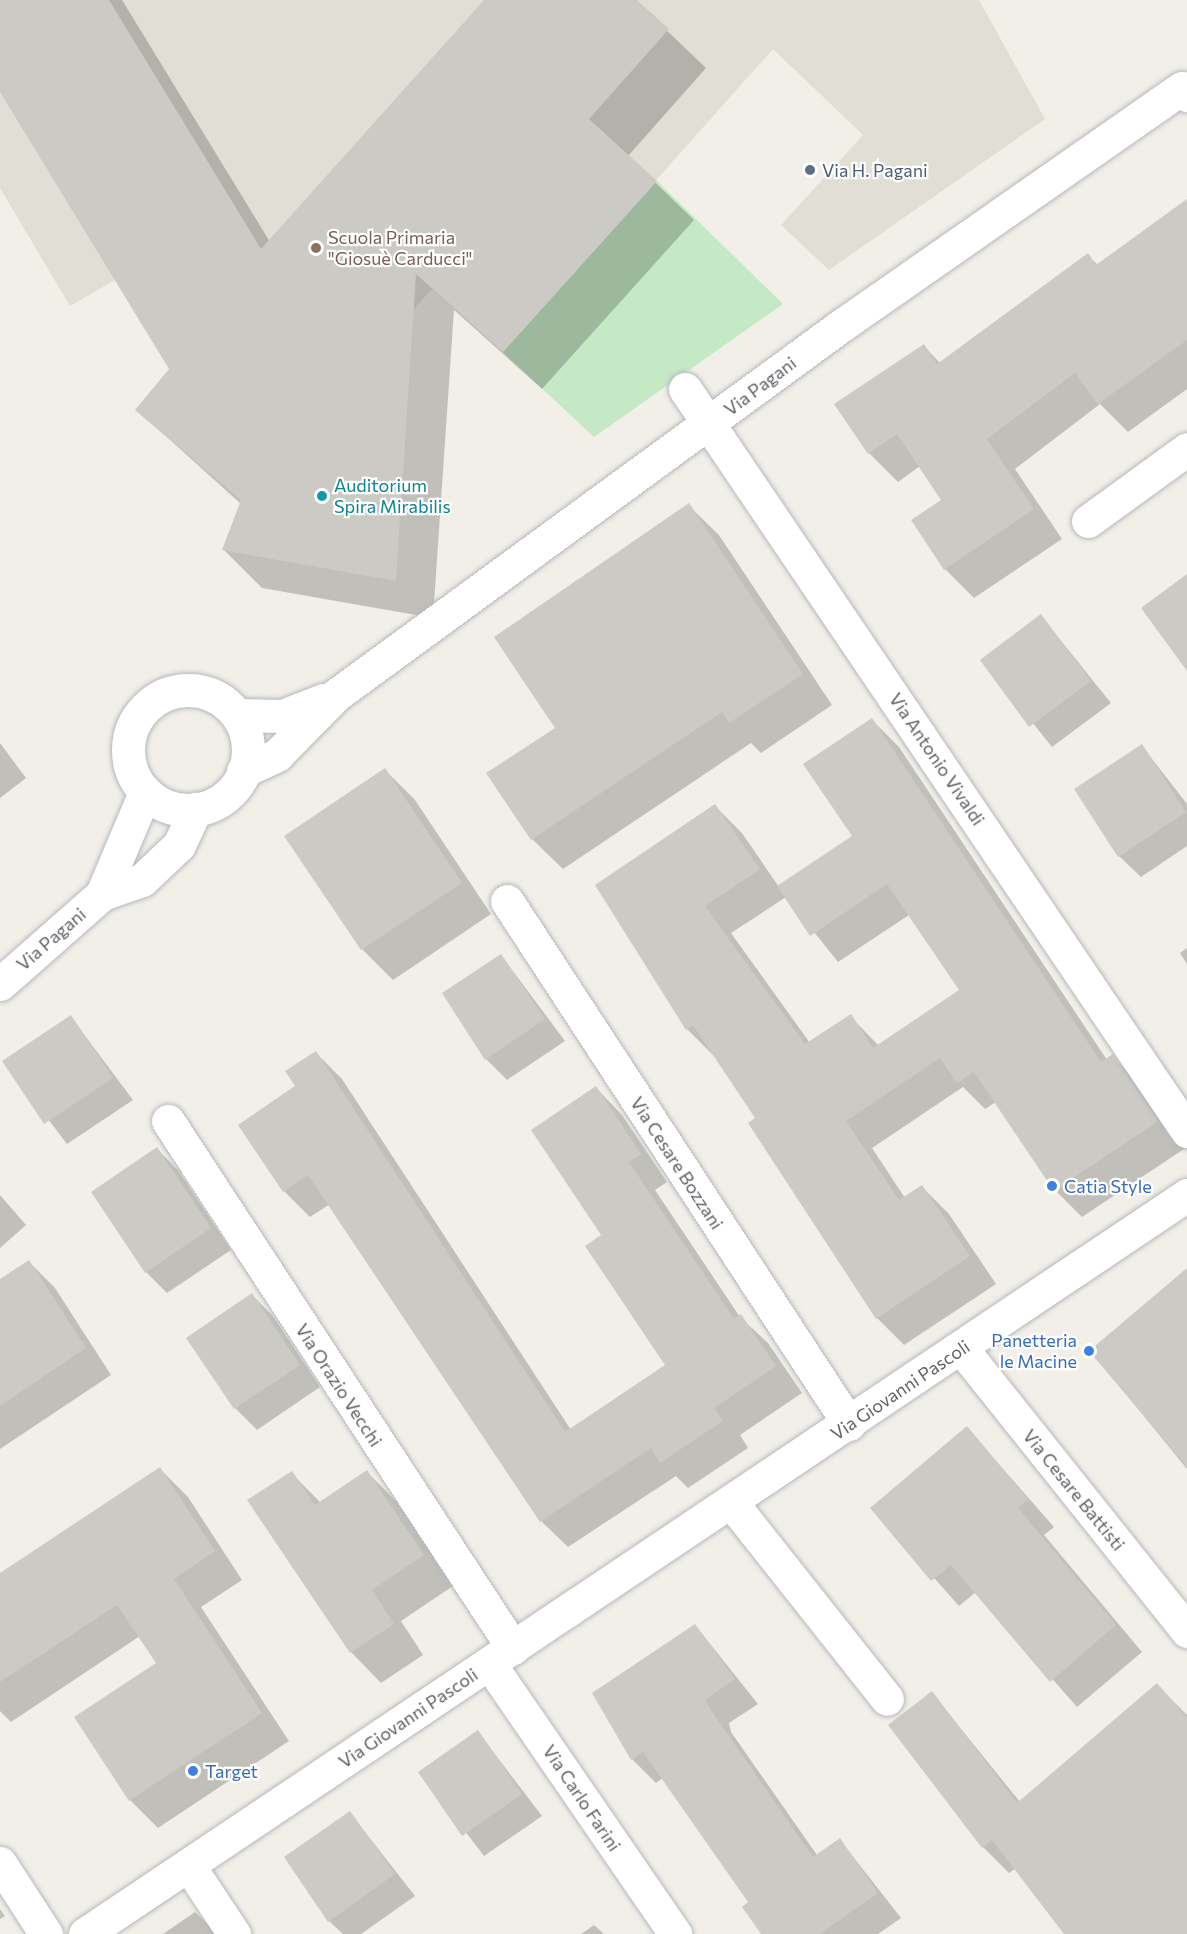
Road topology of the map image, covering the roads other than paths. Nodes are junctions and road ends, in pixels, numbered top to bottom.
1 (1181, 85) edge
2 (685, 389) dead end
3 (710, 423) junction
4 (1187, 448) edge
5 (1088, 521) dead end
6 (336, 695) junction
7 (237, 715) junction
8 (243, 771) junction
9 (145, 792) junction
10 (196, 809) junction
11 (102, 894) junction
12 (507, 901) dead end
13 (0, 984) edge
14 (168, 1121) dead end
15 (1187, 1131) edge
16 (1187, 1195) edge
17 (962, 1349) junction
18 (849, 1424) junction
19 (731, 1502) junction
20 (1187, 1631) edge
21 (501, 1655) junction
22 (887, 1699) dead end
23 (0, 1863) edge
24 (189, 1866) junction
25 (46, 1934) edge
26 (85, 1934) edge
27 (234, 1934) edge
28 (675, 1934) edge

1 - 3 street, Via Pagani
2 - 3 street, Via Antonio Vivaldi
3 - 6 street, Via Pagani
3 - 15 street, Via Antonio Vivaldi
4 - 5 street
6 - 7 street
6 - 8 street
7 - 8 street
7 - 9 street
8 - 10 street
9 - 10 street
9 - 11 street
10 - 11 street
11 - 13 street, Via Pagani
12 - 18 street, Via Cesare Bozzani
14 - 21 street, Via Orazio Vecchi
16 - 17 street, Via Giovanni Pascoli
17 - 18 street, Via Giovanni Pascoli
17 - 20 street, Via Cesare Battisti
18 - 19 street, Via Giovanni Pascoli
19 - 21 street, Via Giovanni Pascoli
19 - 22 street
21 - 24 street, Via Giovanni Pascoli
21 - 28 street, Via Carlo Farini
23 - 25 street
24 - 26 street, Via Giovanni Pascoli
24 - 27 street

